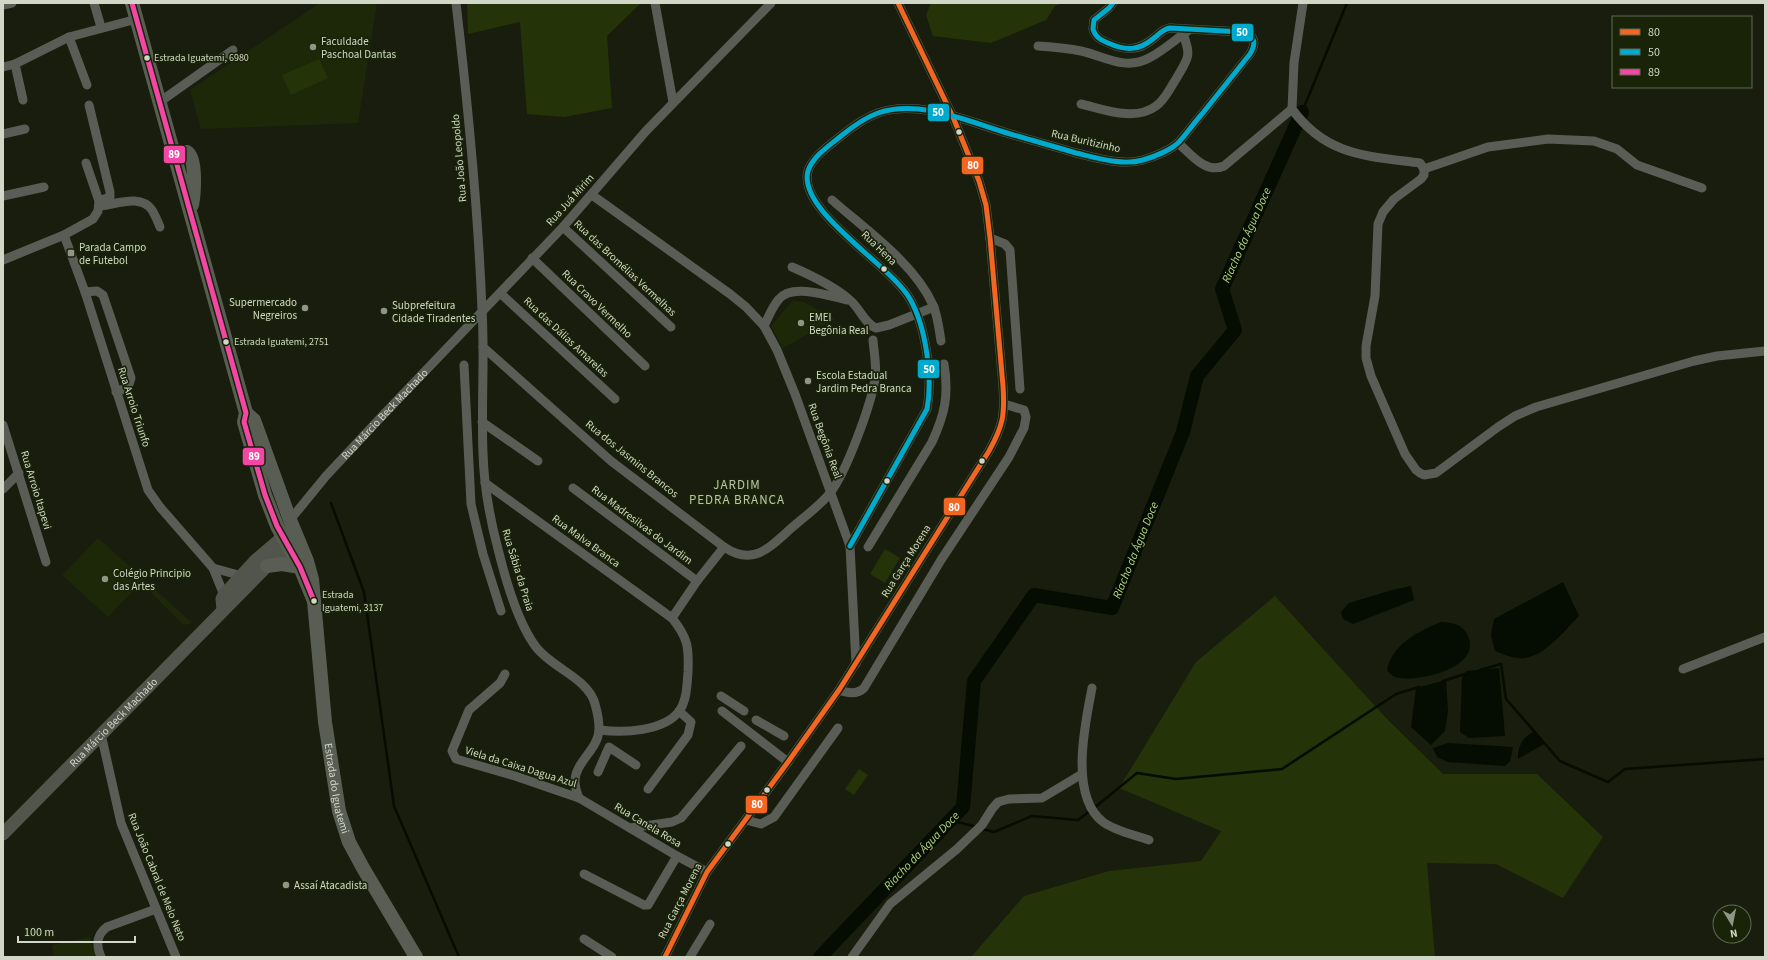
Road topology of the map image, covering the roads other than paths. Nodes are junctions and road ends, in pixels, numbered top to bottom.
1 (12, 3) edge
2 (94, 3) edge
3 (132, 3) edge
4 (456, 3) edge
5 (655, 3) edge
6 (771, 3) edge
7 (898, 3) edge
8 (1113, 3) edge
9 (1303, 3) edge
10 (3, 5) edge
11 (137, 19) junction
12 (101, 27) junction
13 (1186, 32) junction
14 (69, 37) junction
15 (1038, 46) dead end
16 (233, 50) dead end
17 (15, 64) junction
18 (3, 67) edge
19 (87, 85) dead end
20 (23, 100) dead end
21 (161, 101) junction
22 (672, 102) junction
23 (1081, 104) dead end
24 (89, 105) dead end
25 (1292, 109) junction
26 (953, 117) junction
27 (25, 129) dead end
28 (3, 134) edge
29 (1178, 143) junction
30 (86, 163) dead end
31 (1424, 169) junction
32 (44, 187) dead end
33 (1702, 188) dead end
34 (592, 195) junction
35 (3, 196) edge
36 (832, 200) dead end
37 (99, 204) junction
38 (160, 227) dead end
39 (563, 227) junction
40 (64, 235) junction
41 (990, 238) junction
42 (532, 258) junction
43 (3, 260) edge
44 (792, 267) dead end
45 (85, 292) junction
46 (500, 293) junction
47 (851, 301) junction
48 (934, 307) junction
49 (482, 311) junction
50 (916, 314) junction
51 (671, 326) dead end
52 (764, 326) junction
53 (873, 340) dead end
54 (941, 341) dead end
55 (482, 347) junction
56 (1765, 350) edge
57 (944, 364) dead end
58 (464, 365) dead end
59 (645, 366) dead end
60 (1020, 390) dead end
61 (116, 392) junction
62 (615, 399) dead end
63 (1004, 404) junction
64 (248, 419) junction
65 (482, 422) junction
66 (3, 425) edge
67 (538, 461) dead end
68 (898, 463) junction
69 (913, 471) junction
70 (19, 473) junction
71 (485, 484) junction
72 (573, 488) dead end
73 (3, 489) edge
74 (830, 492) junction
75 (488, 501) junction
76 (471, 504) junction
77 (291, 534) junction
78 (850, 546) junction
79 (724, 547) junction
80 (868, 547) dead end
81 (46, 562) dead end
82 (267, 566) junction
83 (300, 567) junction
84 (213, 568) junction
85 (242, 576) junction
86 (696, 582) junction
87 (224, 595) junction
88 (314, 601) junction
89 (224, 610) junction
90 (501, 611) dead end
91 (672, 618) junction
92 (1765, 637) edge
93 (856, 664) junction
94 (1683, 668) dead end
95 (505, 674) dead end
96 (1092, 688) dead end
97 (839, 690) junction
98 (721, 696) dead end
99 (679, 711) junction
100 (722, 711) dead end
101 (731, 717) junction
102 (756, 720) dead end
103 (767, 726) junction
104 (838, 728) dead end
105 (600, 730) junction
106 (616, 732) junction
107 (101, 734) junction
108 (784, 736) dead end
109 (758, 738) junction
110 (741, 746) dead end
111 (609, 747) junction
112 (788, 762) junction
113 (636, 765) dead end
114 (598, 772) dead end
115 (1082, 774) junction
116 (648, 789) dead end
117 (579, 798) junction
118 (746, 820) junction
119 (630, 828) junction
120 (3, 834) edge
121 (1149, 840) dead end
122 (677, 856) junction
123 (707, 872) junction
124 (584, 874) dead end
125 (156, 909) junction
126 (710, 924) dead end
127 (584, 939) dead end
128 (100, 957) edge
129 (176, 957) edge
130 (416, 957) edge
131 (612, 957) edge
132 (665, 957) edge
133 (690, 957) edge
134 (852, 957) edge

1 - 10 street
2 - 12 street
3 - 11 main road, Estrada do Iguatemi
4 - 49 street, Rua João Leopoldo
5 - 22 street
6 - 22 street, Rua Juá Mirim
7 - 26 street, Rua Garça Morena
8 - 13 street
9 - 25 street
11 - 12 street
11 - 21 main road, Estrada do Iguatemi
12 - 14 street
13 - 15 street
13 - 23 street
13 - 29 street, Rua Buritizinho
14 - 17 street
14 - 19 street
16 - 21 street
17 - 18 street
17 - 20 street
21 - 64 main road, Estrada do Iguatemi
22 - 34 street, Rua Juá Mirim
24 - 37 street
25 - 29 street
25 - 31 street
26 - 29 street, Rua Buritizinho
26 - 41 street, Rua Garça Morena
26 - 50 street, Rua Hena
27 - 28 street
30 - 37 street
31 - 33 street
31 - 56 street
32 - 35 street
34 - 39 street, Rua Juá Mirim
34 - 52 street, Rua Begônia Real
36 - 48 street
37 - 38 street
37 - 40 street
39 - 42 street, Rua Juá Mirim
39 - 51 street, Rua das Bromélias Vermelhas
40 - 43 street
40 - 45 street, Rua Arroio Triunfo
41 - 60 street
41 - 63 street, Rua Garça Morena
42 - 46 street, Rua Juá Mirim
42 - 59 street, Rua Cravo Vermelho
44 - 47 street
45 - 61 street, Rua Arroio Triunfo
45 - 61 street
46 - 49 street, Rua Juá Mirim
46 - 62 street, Rua das Dálias Amarelas
47 - 50 street
47 - 52 street
48 - 50 street
48 - 54 street
49 - 55 street, Rua Sábia da Praia
49 - 77 street, Rua Márcio Beck Machado
50 - 68 street, Rua Hena
52 - 74 street, Rua Begônia Real
53 - 74 street
55 - 65 street, Rua Sábia da Praia
55 - 79 street, Rua dos Jasmins Brancos
57 - 69 street
58 - 76 street
61 - 84 street, Rua Arroio Triunfo
63 - 93 street, Rua Garça Morena
63 - 97 street
64 - 77 main road, Estrada do Iguatemi
64 - 77 main road, Estrada do Iguatemi
65 - 67 street
65 - 71 street, Rua Sábia da Praia
66 - 70 street, Rua Arroio Itapevi
68 - 69 street
68 - 78 street, Rua Hena
69 - 80 street
70 - 73 street
70 - 81 street, Rua Arroio Itapevi
71 - 75 street, Rua Sábia da Praia
71 - 91 street, Rua Malva Branca
72 - 86 street, Rua Madresilvas do Jardim
74 - 78 street, Rua Begônia Real
74 - 79 street, Rua dos Jasmins Brancos
75 - 76 street
75 - 105 street, Rua Sábia da Praia
76 - 90 street
77 - 82 main road, Rua Márcio Beck Machado
77 - 83 main road, Estrada do Iguatemi
77 - 85 main road, Rua Márcio Beck Machado
77 - 88 main road, Estrada do Iguatemi
78 - 93 street, Rua Begônia Real
79 - 86 street
82 - 83 main road
82 - 89 main road, Rua Márcio Beck Machado
83 - 88 main road, Estrada do Iguatemi
84 - 85 street
84 - 87 street
85 - 87 main road, Rua Márcio Beck Machado
86 - 91 street
87 - 89 main road
88 - 130 main road, Estrada do Iguatemi
89 - 107 main road, Rua Márcio Beck Machado
91 - 99 street, Rua Malva Branca
92 - 94 street
93 - 97 street, Rua Garça Morena
95 - 117 street, Viela da Caixa Dagua Azul
96 - 115 street
97 - 112 street, Rua Garça Morena
98 - 101 street
99 - 106 street
99 - 116 street
100 - 101 street
101 - 109 street
102 - 103 street
103 - 108 street
103 - 109 street
104 - 118 street
105 - 106 street
105 - 117 street
106 - 111 street
107 - 120 main road, Rua Márcio Beck Machado
107 - 125 street, Rua João Cabral de Melo Neto
109 - 112 street
110 - 119 street
111 - 113 street
111 - 114 street
112 - 118 street, Rua Garça Morena
115 - 121 street
115 - 134 street
117 - 119 street, Rua Canela Rosa
118 - 123 street, Rua Garça Morena
119 - 122 street, Rua Canela Rosa
122 - 123 street, Rua Canela Rosa
122 - 124 street
123 - 132 street, Rua Garça Morena
125 - 128 street
125 - 129 street, Rua João Cabral de Melo Neto
126 - 133 street
127 - 131 street

